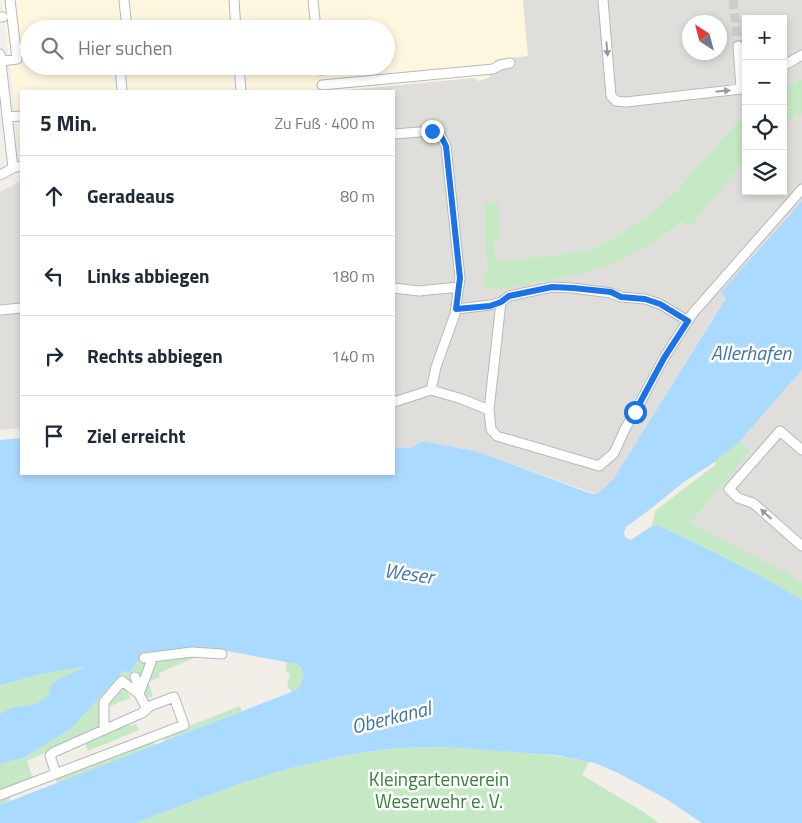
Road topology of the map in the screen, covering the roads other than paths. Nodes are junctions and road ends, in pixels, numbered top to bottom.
1 (10, 0) edge
2 (124, 0) edge
3 (234, 0) edge
4 (313, 0) edge
5 (603, 0) edge
6 (126, 20) edge
7 (235, 20) edge
8 (315, 20) edge
9 (738, 46) tunnel mouth
10 (802, 55) edge
11 (0, 57) edge
12 (510, 63) dead end
13 (787, 64) edge
14 (742, 74) edge
15 (121, 75) edge
16 (240, 75) edge
17 (321, 75) edge
18 (322, 88) edge
19 (742, 88) edge
20 (122, 90) edge
21 (241, 90) edge
22 (20, 116) edge
23 (5, 122) edge
24 (395, 134) edge
25 (17, 167) edge
26 (0, 175) edge
27 (802, 189) edge
28 (459, 287) junction
29 (395, 288) edge
30 (501, 302) junction
31 (20, 308) edge
32 (456, 309) junction
33 (0, 310) edge
34 (688, 321) junction
35 (431, 390) junction
36 (395, 402) edge
37 (489, 410) junction
38 (802, 450) edge
39 (802, 546) edge
40 (222, 654) dead end
41 (135, 677) dead end
42 (139, 694) junction
43 (147, 709) junction
44 (104, 730) junction
45 (56, 774) junction
46 (0, 795) edge

1 - 11 street
2 - 6 street
3 - 7 street
4 - 8 street
5 -> 19 street
9 - 14 street
10 - 13 street
11 - 23 street
12 - 18 street
15 - 20 street
16 - 21 street
17 - 18 street
22 - 23 street
23 - 25 street
24 - 28 street
25 - 26 street
27 - 34 street
28 - 29 street
28 - 32 street
30 - 32 street
30 - 34 street
30 - 37 street
31 - 33 street
32 - 35 street
34 - 37 street
35 - 36 street
35 - 37 street
39 -> 38 street
40 - 42 street
41 - 42 street
42 - 43 street
42 - 44 street
43 - 44 street
43 - 45 street
44 - 45 street
45 - 46 street

